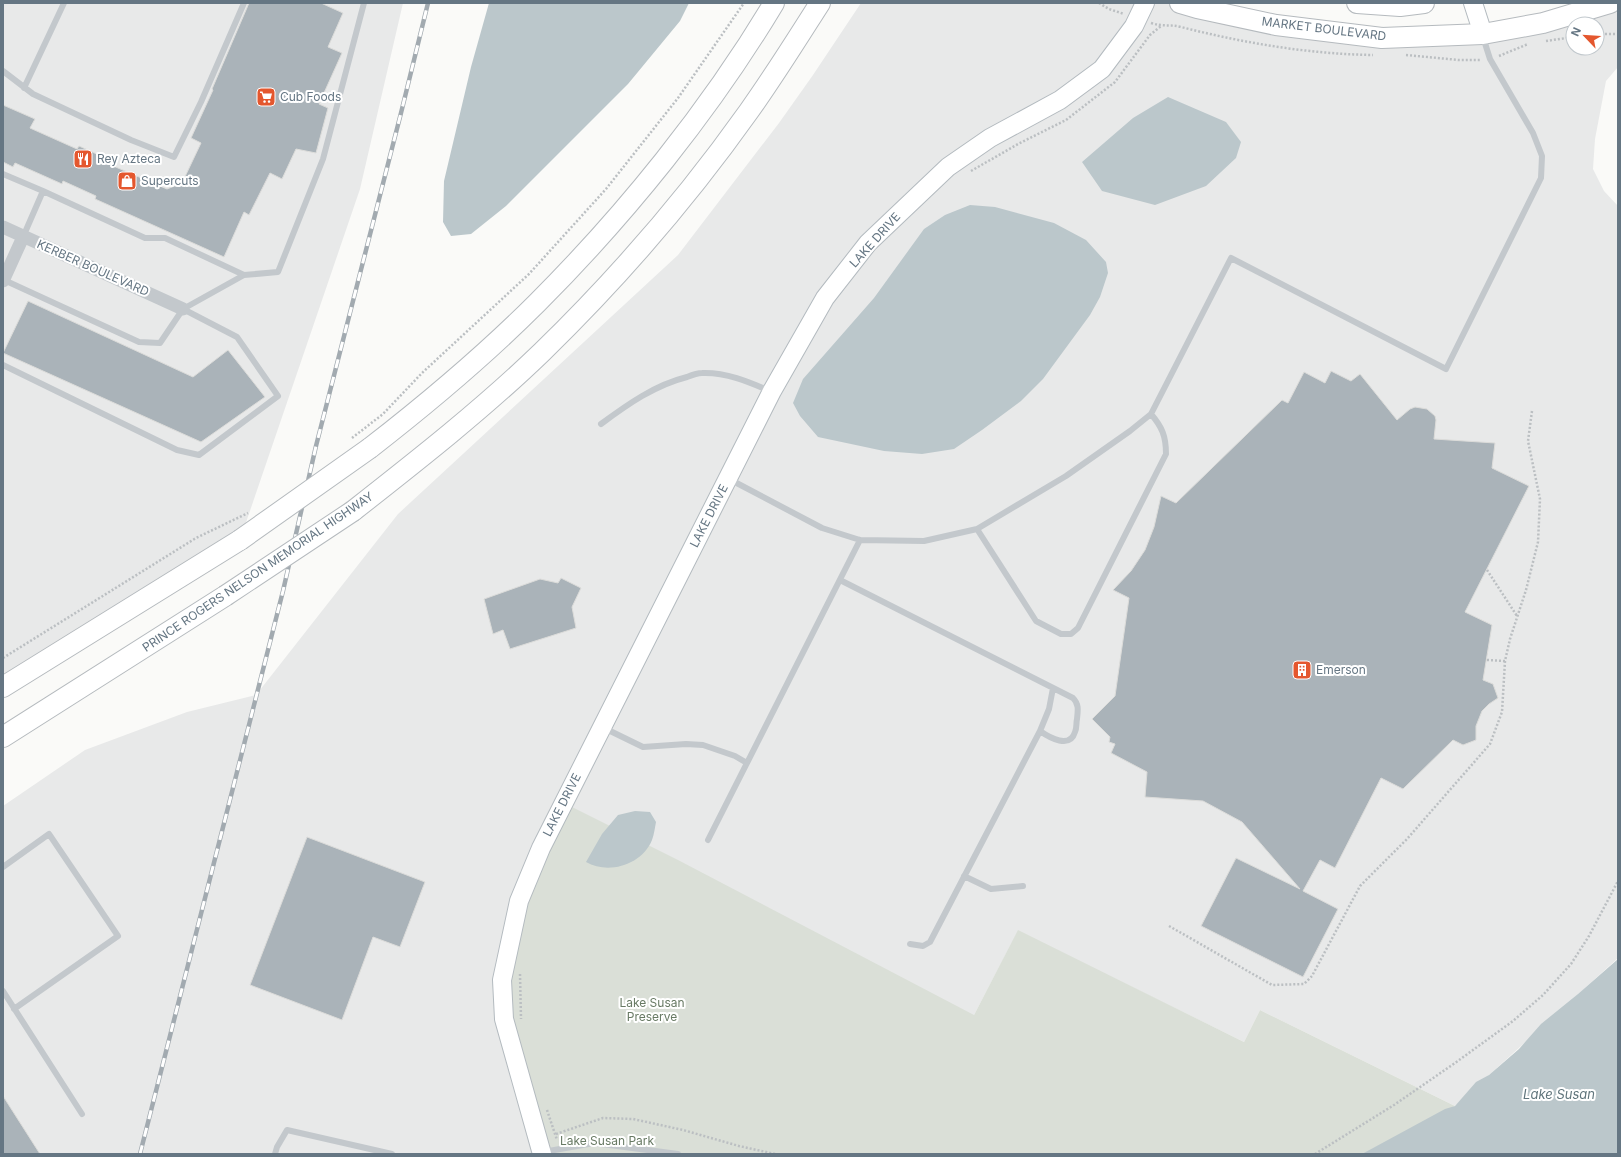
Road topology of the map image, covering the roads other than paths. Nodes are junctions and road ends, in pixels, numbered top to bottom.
1 (64, 3) edge
2 (244, 3) edge
3 (364, 3) edge
4 (774, 3) edge
5 (820, 3) edge
6 (1145, 3) edge
7 (1180, 3) edge
8 (1357, 3) edge
9 (1424, 3) edge
10 (1473, 3) edge
11 (1610, 3) edge
12 (1483, 34) junction
13 (3, 71) edge
14 (24, 88) junction
15 (3, 174) edge
16 (43, 192) junction
17 (3, 228) edge
18 (23, 237) junction
19 (244, 275) junction
20 (3, 280) edge
21 (182, 309) junction
22 (3, 366) edge
23 (772, 391) junction
24 (1150, 414) junction
25 (601, 424) dead end
26 (728, 478) junction
27 (977, 529) junction
28 (860, 540) junction
29 (840, 580) junction
30 (3, 687) edge
31 (1053, 688) junction
32 (602, 727) junction
33 (1040, 732) junction
34 (3, 737) edge
35 (747, 763) junction
36 (708, 840) dead end
37 (3, 867) edge
38 (964, 876) junction
39 (1023, 886) dead end
40 (910, 944) dead end
41 (3, 991) edge
42 (14, 1009) junction
43 (82, 1114) dead end
44 (547, 1152) edge
45 (275, 1154) edge
46 (392, 1154) edge
47 (678, 1154) edge

1 - 14 lane
2 - 14 lane
3 - 19 lane
4 - 30 main road, bridge
5 - 34 main road, PRINCE ROGERS NELSON MEMORIAL HIGHWAY, bridge
6 - 23 street, LAKE DRIVE
7 - 12 main road, MARKET BOULEVARD
8 - 9 main road
10 - 12 street
11 - 12 main road, MARKET BOULEVARD
12 - 24 lane
13 - 14 lane
15 - 16 lane
16 - 18 lane
16 - 19 lane
17 - 18 street, KERBER BOULEVARD
18 - 20 street
18 - 21 street, KERBER BOULEVARD
19 - 21 lane
20 - 21 lane
21 - 22 lane
23 - 25 lane
23 - 26 street, LAKE DRIVE
24 - 27 lane
24 - 27 lane
26 - 28 lane
26 - 32 street, LAKE DRIVE
27 - 28 lane
28 - 29 lane
29 - 31 lane
29 - 35 lane
31 - 33 lane
31 - 33 lane
32 - 35 lane
32 - 44 street, LAKE DRIVE
33 - 38 lane
35 - 36 lane
37 - 42 lane
38 - 39 lane
38 - 40 lane
41 - 42 lane
42 - 43 lane
44 - 47 lane
45 - 46 lane

